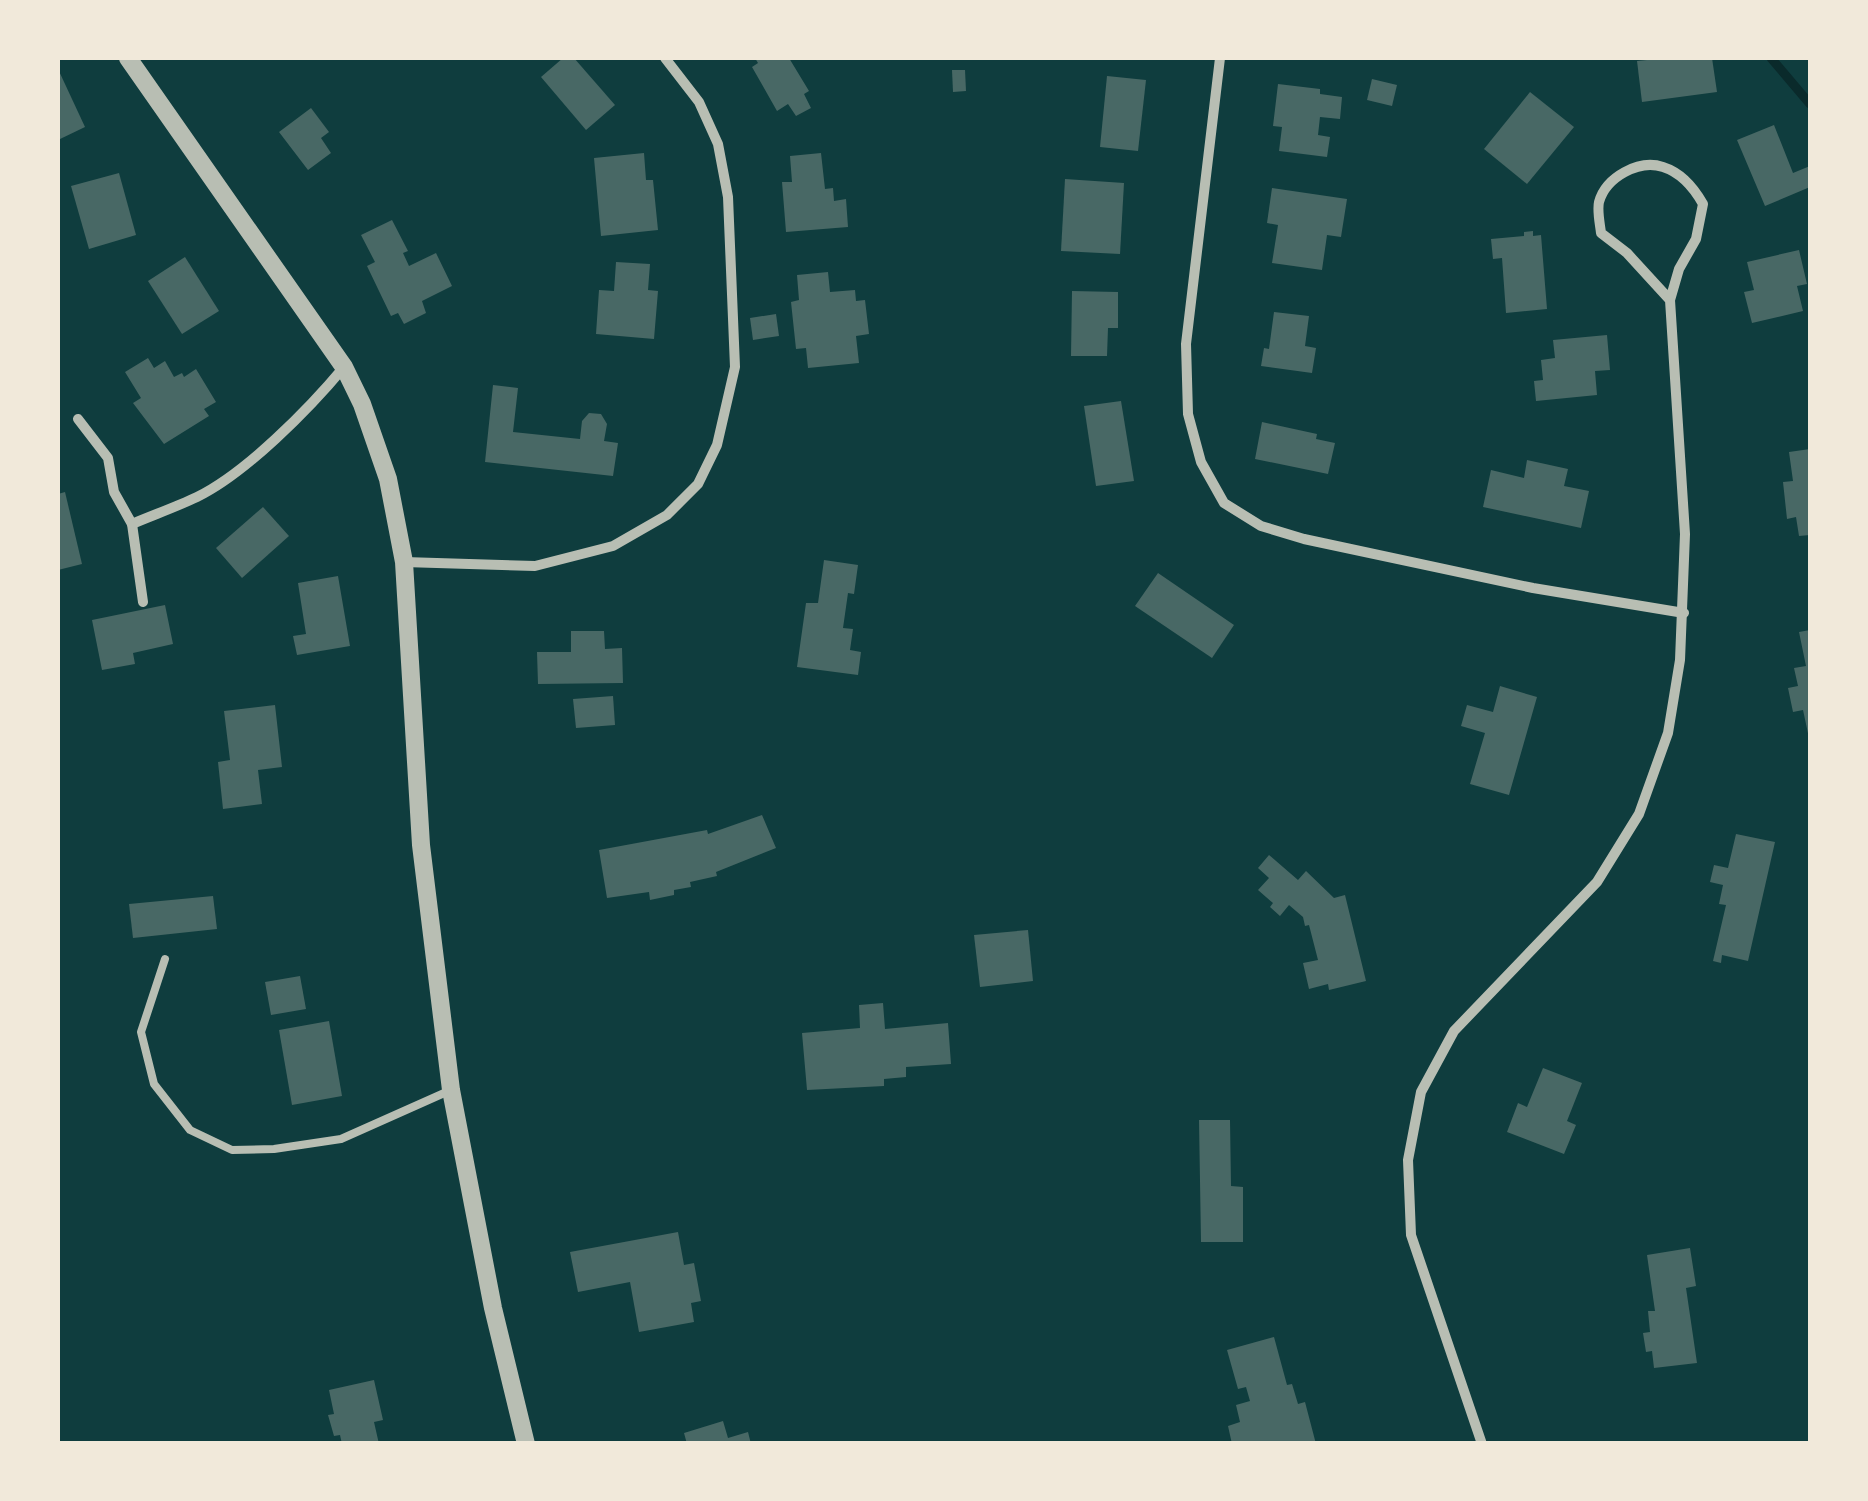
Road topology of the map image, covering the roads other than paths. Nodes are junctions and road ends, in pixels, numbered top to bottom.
1 (128, 58) edge
2 (664, 58) edge
3 (1220, 58) edge
4 (1670, 300) junction
5 (344, 367) junction
6 (78, 419) dead end
7 (132, 524) junction
8 (404, 562) junction
9 (143, 602) dead end
10 (1684, 613) junction
11 (164, 959) dead end
12 (450, 1090) junction
13 (526, 1444) edge
14 (1482, 1444) edge

1 - 5 street
2 - 8 street
3 - 10 street
4 - 4 street
4 - 10 street
5 - 7 street
5 - 8 street
6 - 7 street
7 - 9 street
8 - 12 street
10 - 14 street
11 - 12 lane
12 - 13 street

